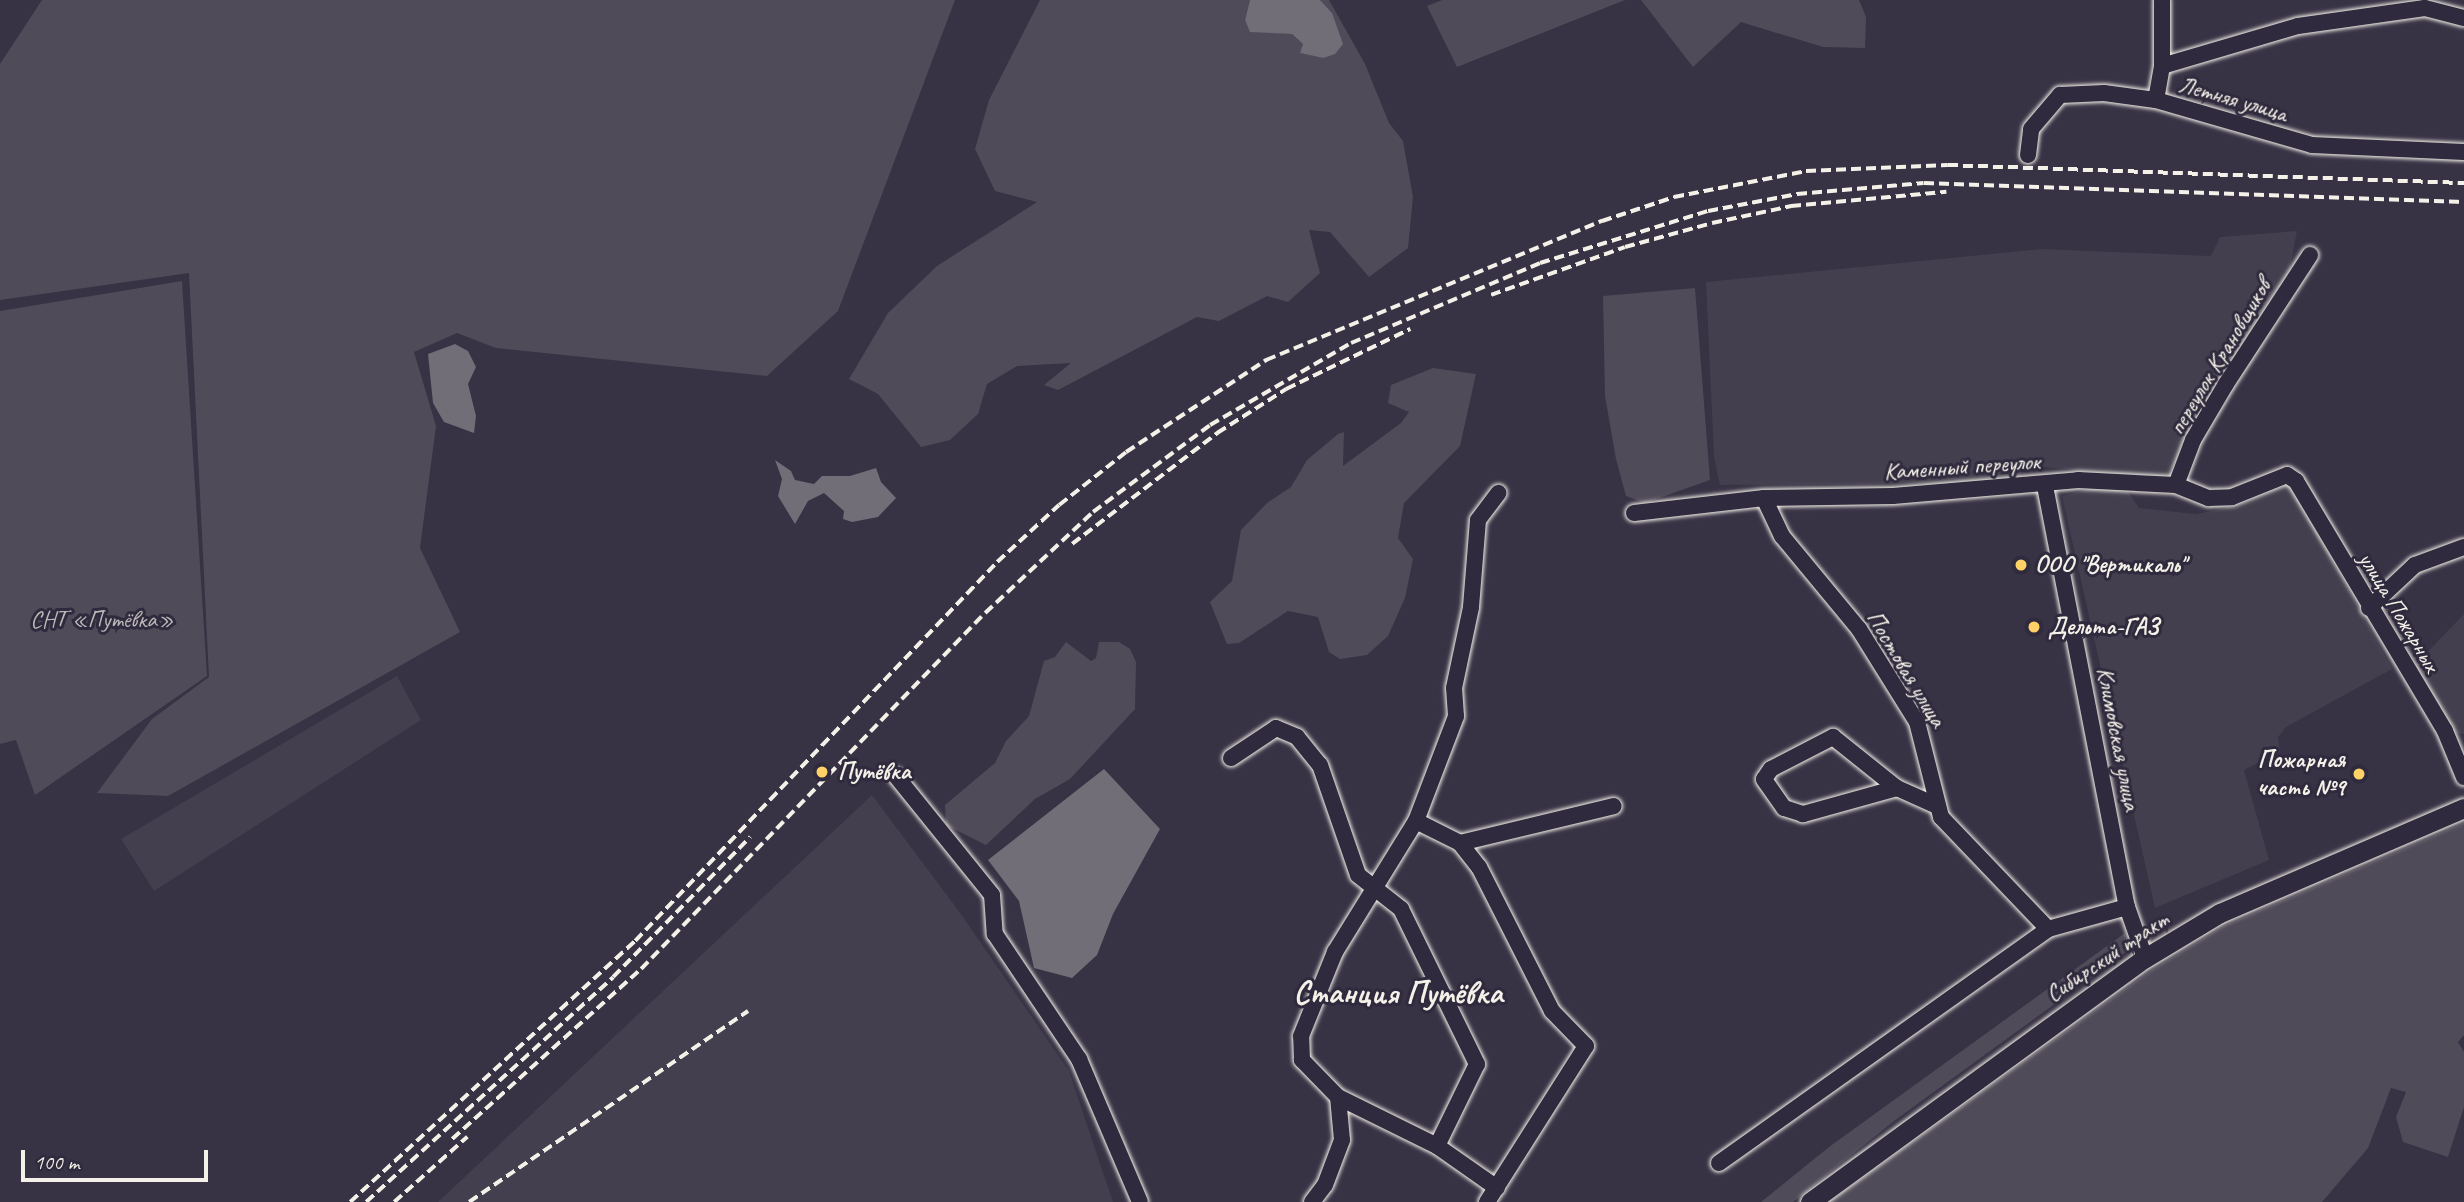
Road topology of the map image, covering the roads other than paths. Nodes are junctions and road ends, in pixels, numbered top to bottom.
1 (2162, 0) edge
2 (2464, 18) edge
3 (2162, 66) junction
4 (2156, 100) junction
5 (2464, 152) edge
6 (2028, 155) dead end
7 (2310, 255) dead end
8 (2287, 475) joint
9 (2045, 485) junction
10 (2176, 485) junction
11 (1498, 493) dead end
12 (1764, 498) junction
13 (1634, 513) dead end
14 (2464, 547) edge
15 (2369, 608) junction
16 (1231, 758) dead end
17 (896, 776) dead end
18 (2464, 777) edge
19 (1897, 788) junction
20 (1935, 805) junction
21 (1614, 806) dead end
22 (2464, 808) edge
23 (1416, 821) junction
24 (1460, 843) junction
25 (1375, 889) junction
26 (2127, 907) junction
27 (2048, 929) junction
28 (2145, 958) junction
29 (1338, 1097) junction
30 (1437, 1146) junction
31 (1719, 1163) dead end
32 (1497, 1188) junction
33 (1140, 1202) edge
34 (1312, 1202) edge
35 (1487, 1202) edge
36 (1810, 1202) edge

1 - 3 street
2 - 3 street
3 - 4 street
4 - 5 street, Летняя улица
4 - 6 street, Летняя улица
7 - 10 street, переулок Крановщиков
8 - 10 street, Каменный переулок
8 - 15 street, улица Пожарных
9 - 10 street, Каменный переулок
9 - 12 street, Каменный переулок
9 - 26 street, Климовская улица
11 - 23 street
12 - 13 street, Каменный переулок
12 - 20 street, Постовая улица
14 - 15 street
15 - 18 street, улица Пожарных
16 - 25 street
17 - 33 street
19 - 19 street
19 - 20 street
20 - 27 street, Постовая улица
21 - 24 street
22 - 28 main road, Сибирский тракт
23 - 24 street
23 - 25 street
24 - 32 street
25 - 29 street
25 - 30 street
26 - 27 street
26 - 28 street, Климовская улица
27 - 31 street
28 - 36 main road, Сибирский тракт
29 - 30 street
29 - 34 street
30 - 32 street
32 - 35 street

